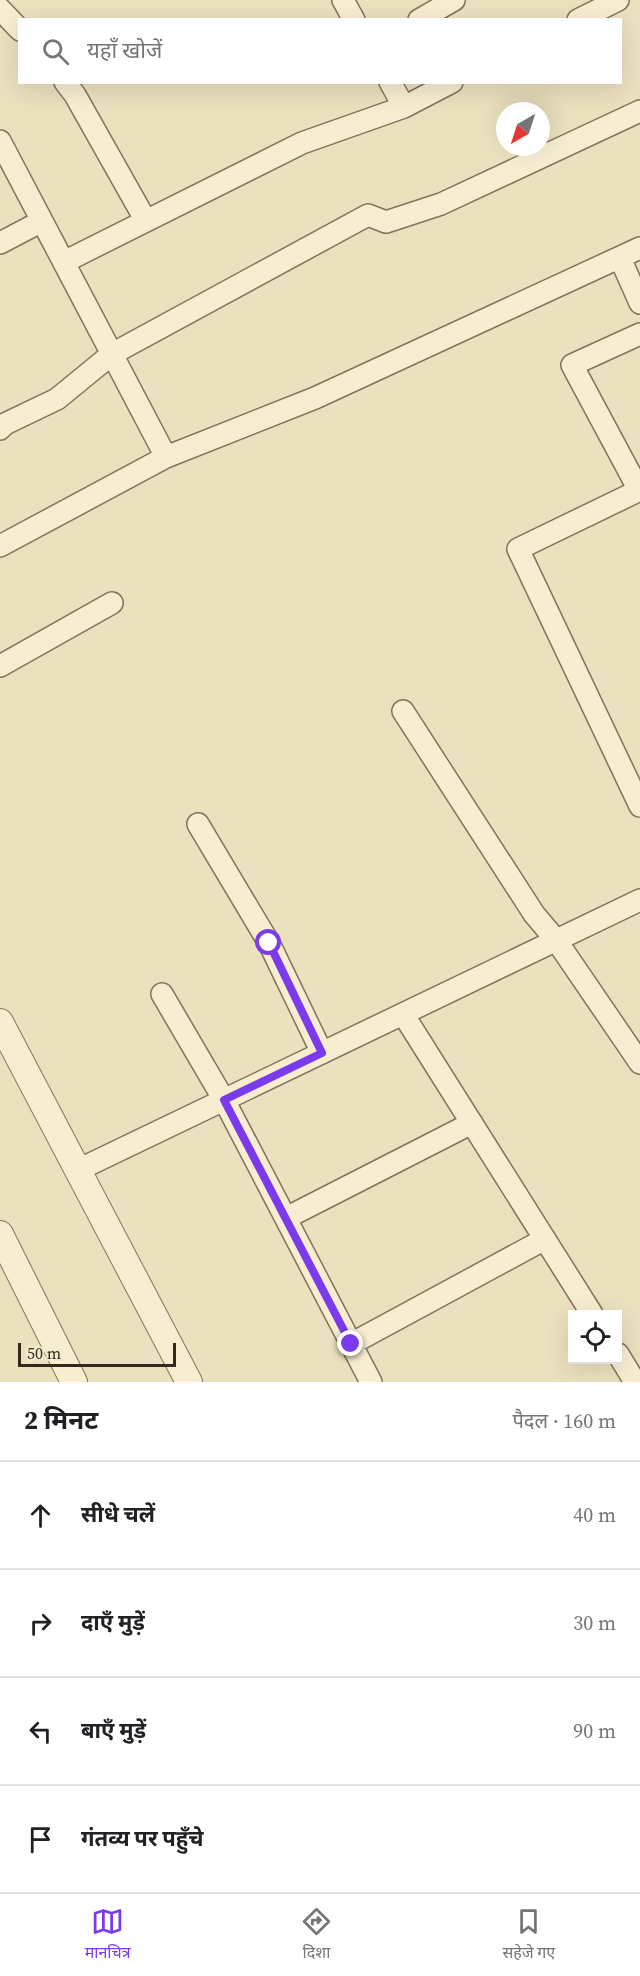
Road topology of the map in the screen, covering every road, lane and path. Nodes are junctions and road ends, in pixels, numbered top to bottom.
1 (343, 0) edge
2 (454, 0) edge
3 (618, 0) edge
4 (0, 9) edge
5 (353, 18) edge
6 (422, 18) edge
7 (582, 18) edge
8 (18, 28) edge
9 (66, 84) edge
10 (391, 84) edge
11 (448, 84) edge
12 (404, 106) junction
13 (640, 111) edge
14 (0, 141) edge
15 (42, 221) junction
16 (146, 221) junction
17 (0, 243) edge
18 (640, 248) edge
19 (620, 258) junction
20 (64, 262) junction
21 (640, 303) edge
22 (640, 334) edge
23 (112, 354) junction
24 (0, 429) edge
25 (166, 457) junction
26 (640, 490) edge
27 (0, 546) edge
28 (112, 603) dead end
29 (0, 666) edge
30 (403, 711) dead end
31 (640, 806) edge
32 (198, 824) dead end
33 (640, 900) edge
34 (556, 940) junction
35 (162, 994) dead end
36 (403, 1014) junction
37 (0, 1022) edge
38 (322, 1053) junction
39 (640, 1063) edge
40 (224, 1100) junction
41 (472, 1123) junction
42 (78, 1170) junction
43 (286, 1218) junction
44 (0, 1234) edge
45 (545, 1239) junction
46 (589, 1310) edge
47 (351, 1344) junction
48 (622, 1361) edge
49 (74, 1382) edge
50 (189, 1382) edge
51 (371, 1382) edge
52 (635, 1382) edge

1 - 5 street
2 - 6 street
3 - 7 street
4 - 8 street
9 - 16 street
10 - 12 street
11 - 12 street
12 - 16 street
13 - 23 street
14 - 15 street
15 - 17 street
15 - 20 street
16 - 20 street
18 - 19 street
19 - 21 street
19 - 25 street
20 - 23 street
22 - 26 street
23 - 24 street
23 - 25 street
25 - 27 street
26 - 31 street
28 - 29 street
30 - 34 street
32 - 38 street
33 - 34 street
34 - 36 street
34 - 39 street
35 - 40 street
36 - 38 street
36 - 41 street
37 - 42 street
38 - 40 street
40 - 42 street
40 - 43 street
41 - 43 street
41 - 45 street
42 - 50 street
43 - 47 street
44 - 49 street
45 - 46 street
45 - 47 street
47 - 51 street
48 - 52 street

